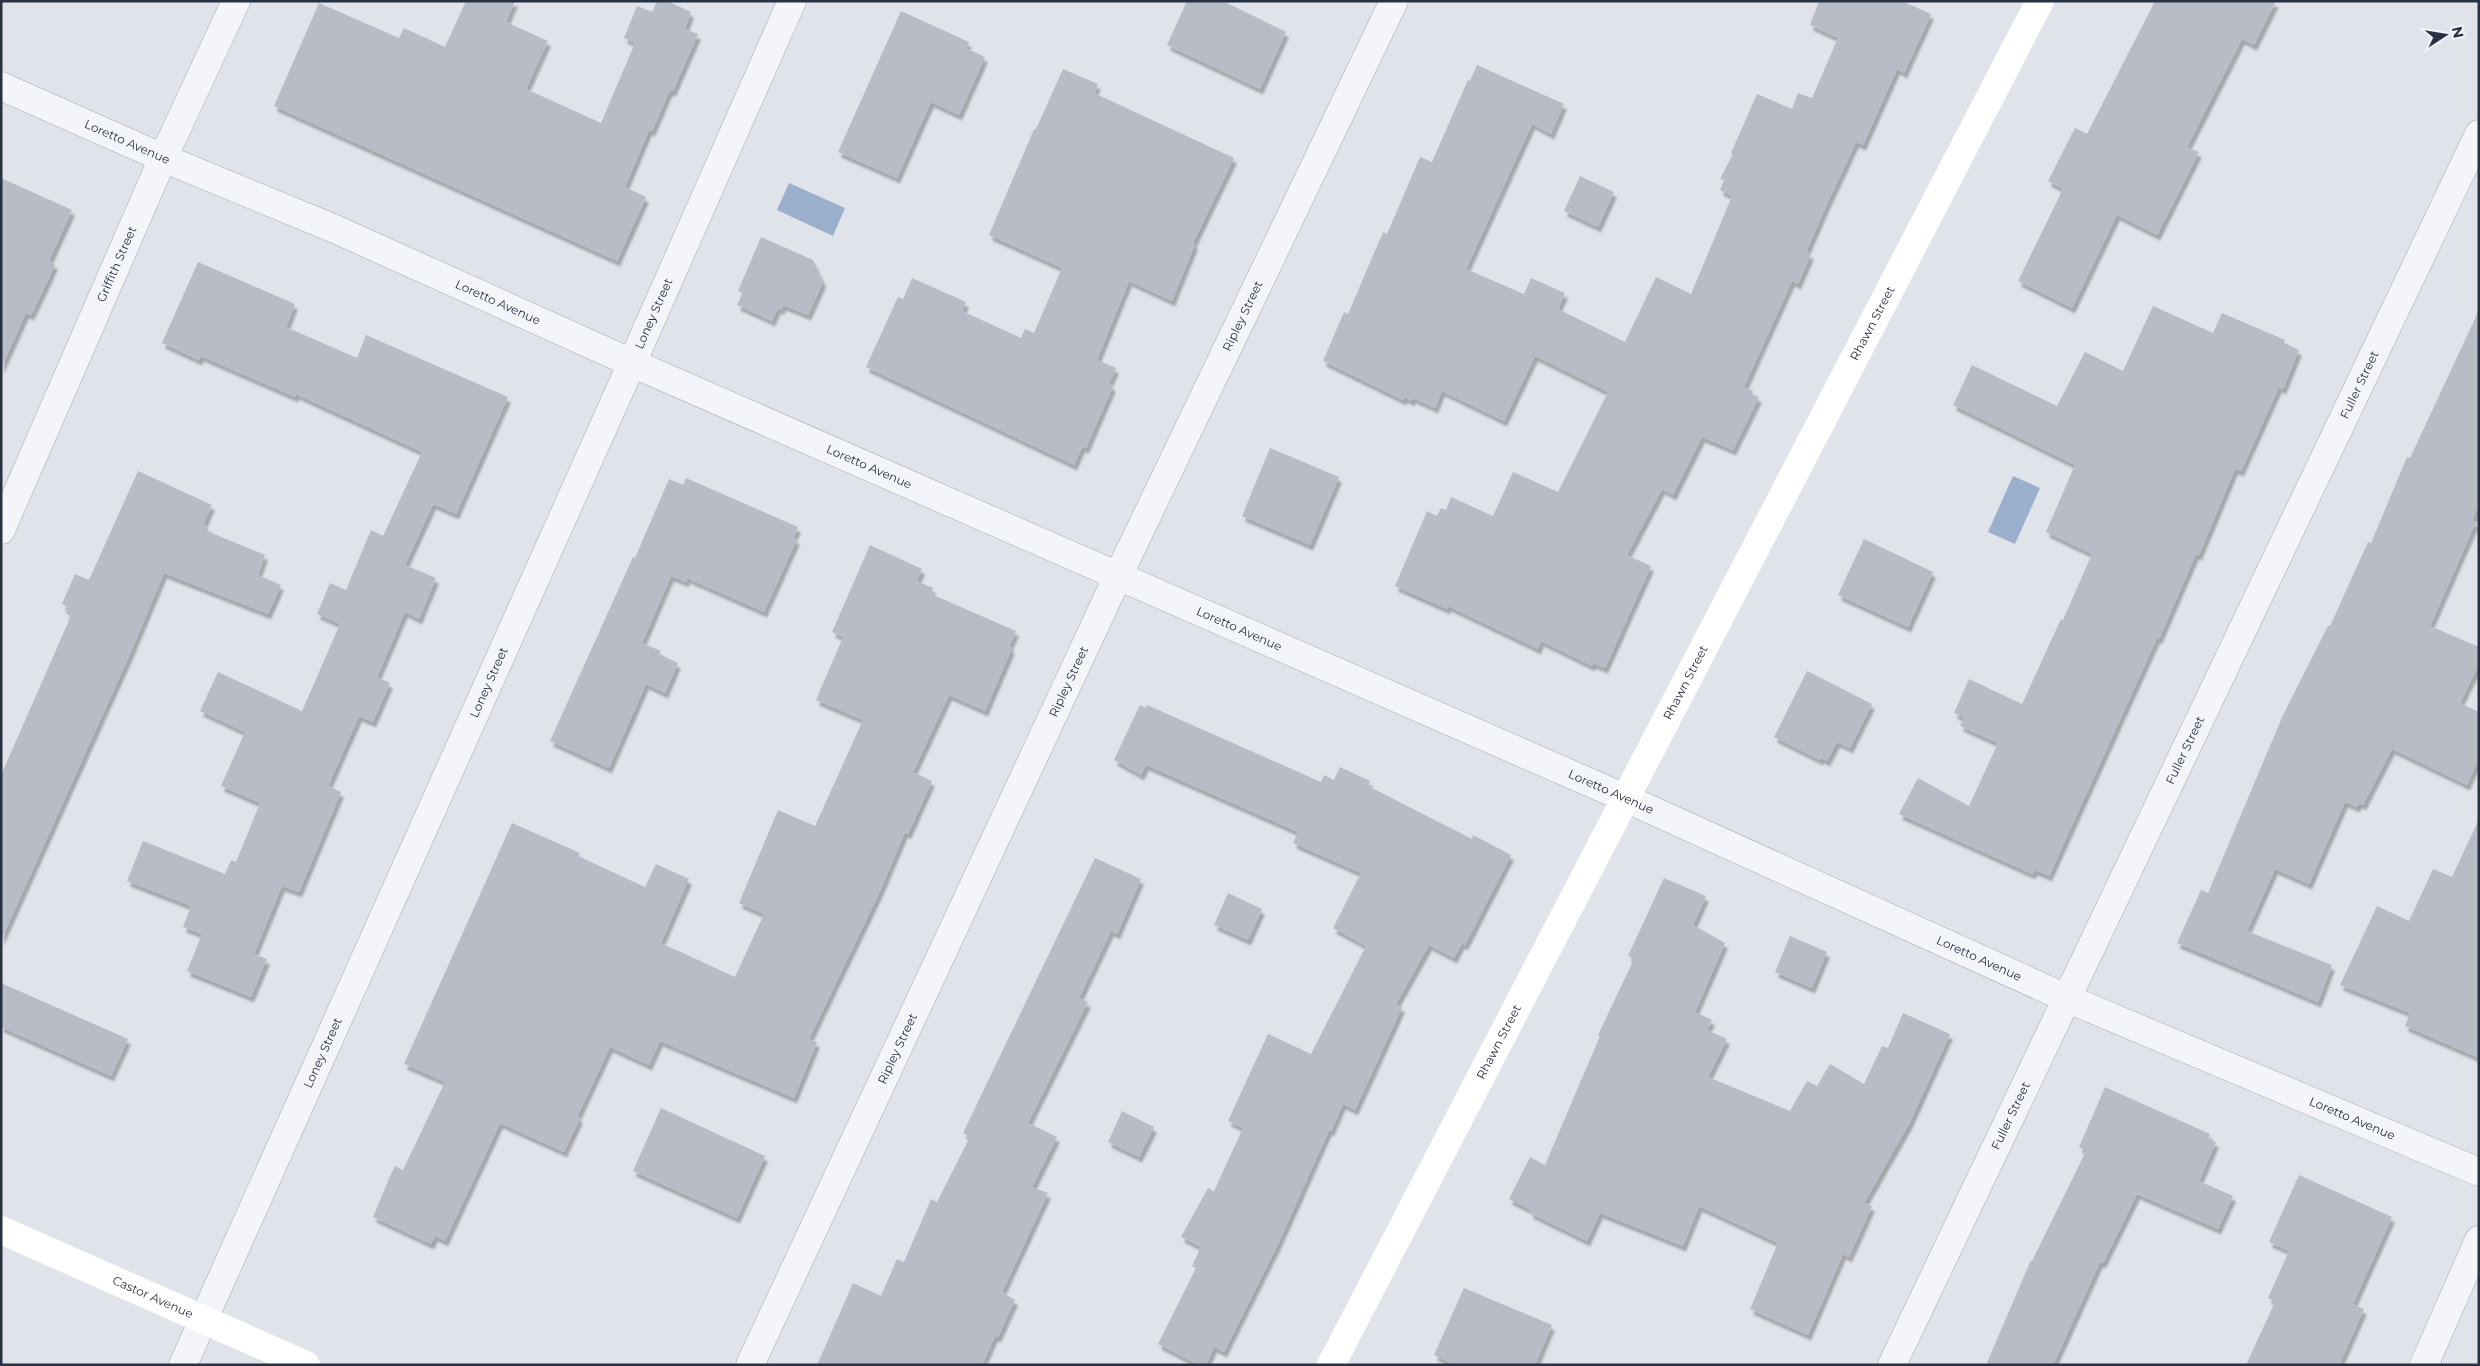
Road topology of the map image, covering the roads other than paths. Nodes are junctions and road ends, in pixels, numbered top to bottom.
1 (236, 1) edge
2 (792, 1) edge
3 (1394, 1) edge
4 (2040, 1) edge
5 (1, 86) edge
6 (2479, 134) edge
7 (163, 158) junction
8 (632, 363) junction
9 (1, 530) edge
10 (1118, 576) junction
11 (1625, 798) junction
12 (2066, 998) junction
13 (2479, 1172) edge
14 (1, 1230) edge
15 (2479, 1240) edge
16 (203, 1319) junction
17 (183, 1365) edge
18 (306, 1365) edge
19 (750, 1365) edge
20 (1331, 1365) edge
21 (1892, 1365) edge
22 (2424, 1365) edge

1 - 7 street, Griffith Street
2 - 8 street, Loney Street
3 - 10 street, Ripley Street
4 - 11 main road, Rhawn Street
5 - 7 street, Loretto Avenue
6 - 12 street, Fuller Street
7 - 8 street, Loretto Avenue
7 - 9 street, Griffith Street
8 - 10 street, Loretto Avenue
8 - 16 street, Loney Street
10 - 11 street, Loretto Avenue
10 - 19 street, Ripley Street
11 - 12 street, Loretto Avenue
11 - 20 main road, Rhawn Street
12 - 13 street, Loretto Avenue
12 - 21 street, Fuller Street
14 - 16 main road, Castor Avenue
15 - 22 street
16 - 17 street, Loney Street
16 - 18 main road, Castor Avenue

